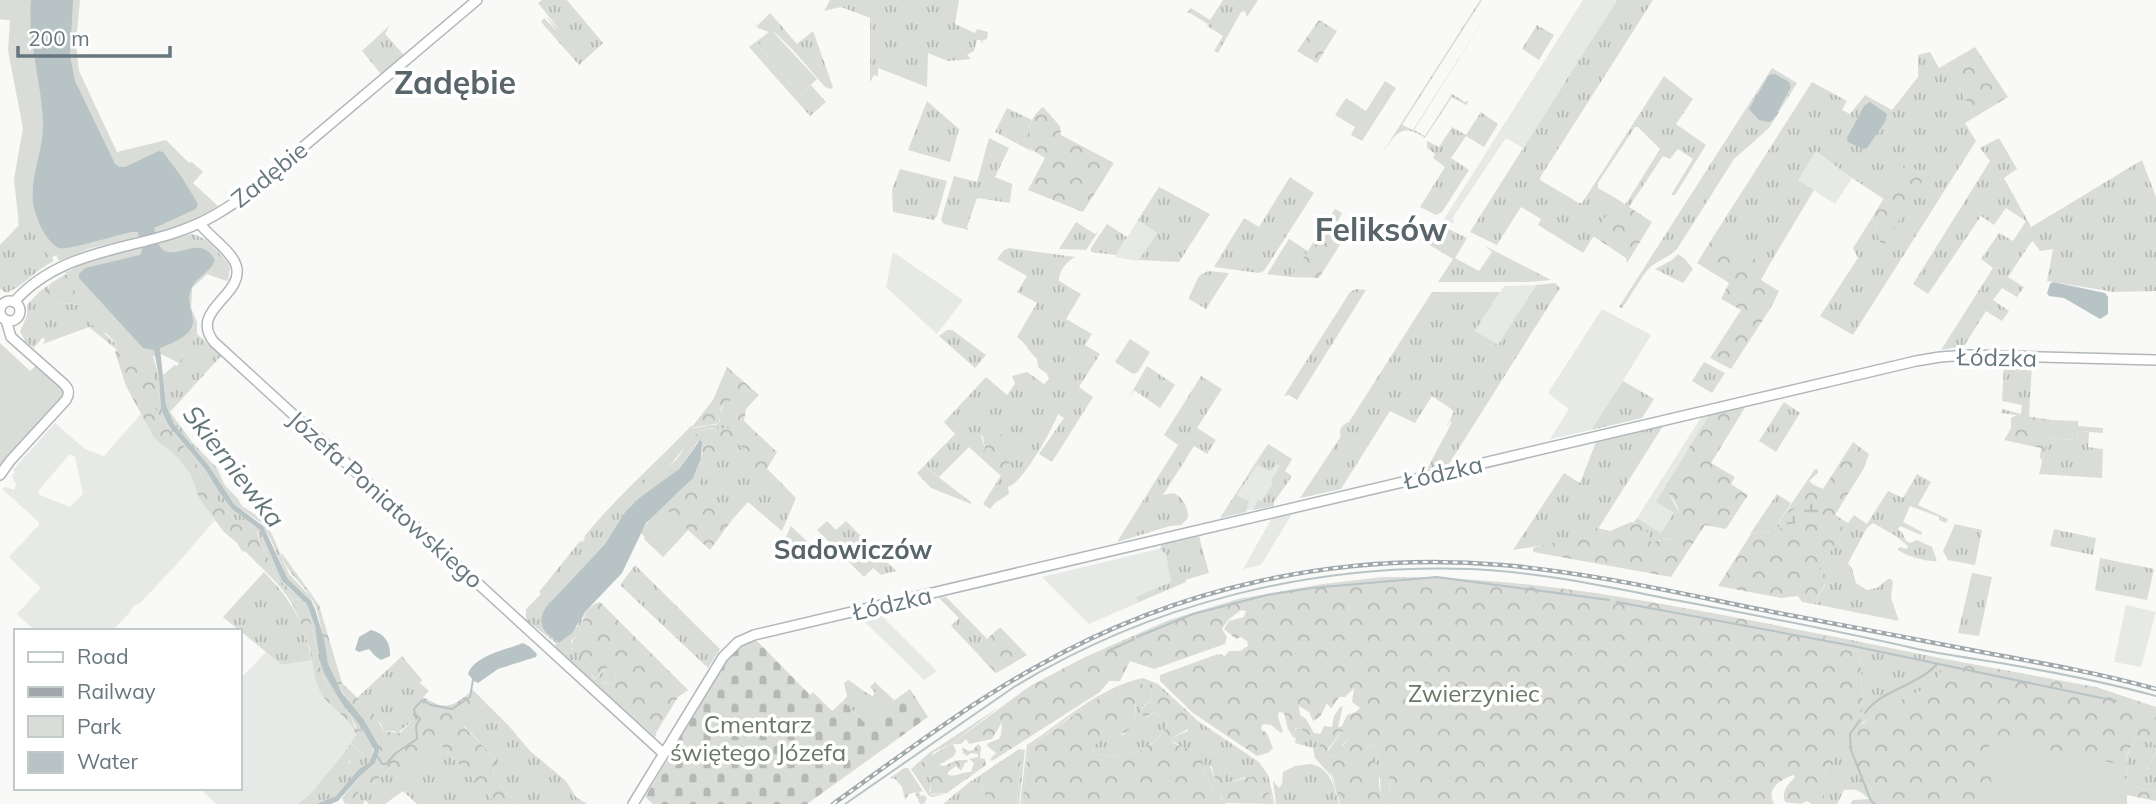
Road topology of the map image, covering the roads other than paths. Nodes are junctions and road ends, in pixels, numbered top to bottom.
1 (477, 0) edge
2 (200, 223) junction
3 (16, 303) junction
4 (5, 317) edge
5 (2156, 360) edge
6 (0, 475) edge
7 (663, 753) junction
8 (633, 804) edge

1 - 2 main road, Zadębie
2 - 3 main road, Zadębie
2 - 7 main road, Józefa Poniatowskiego
3 - 4 main road
3 - 4 main road
4 - 6 main road
5 - 7 main road, Łódzka
7 - 8 main road

